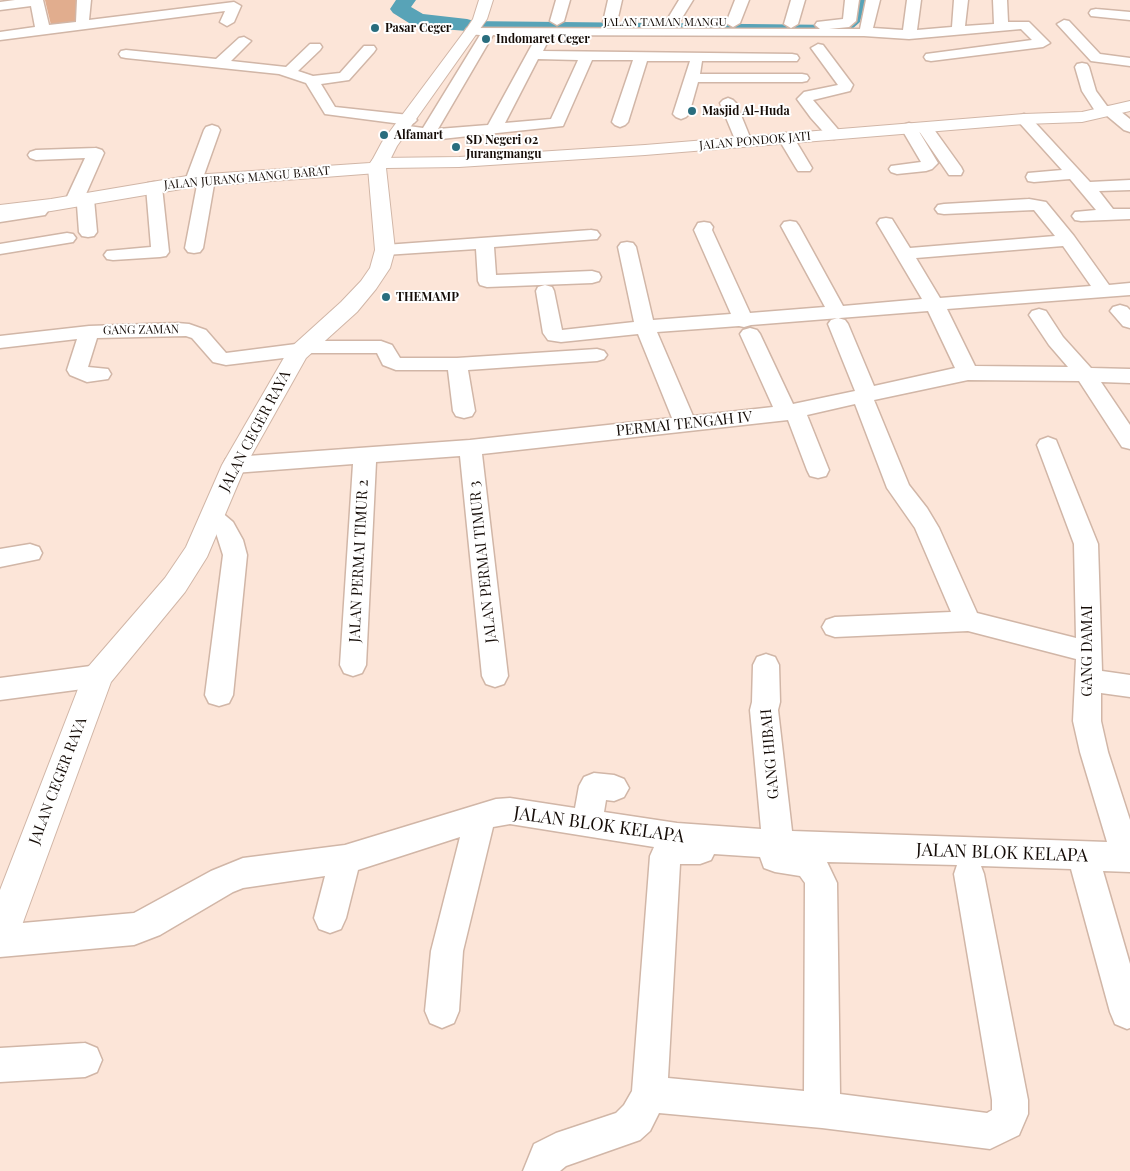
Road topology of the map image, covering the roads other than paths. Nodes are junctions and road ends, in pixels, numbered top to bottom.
1 (84, 0) edge
2 (486, 0) edge
3 (563, 0) edge
4 (615, 0) edge
5 (674, 0) edge
6 (686, 0) edge
7 (742, 0) edge
8 (798, 0) edge
9 (852, 0) edge
10 (873, 0) edge
11 (914, 0) edge
12 (961, 0) edge
13 (1000, 0) edge
14 (36, 1) edge
15 (238, 3) edge
16 (0, 6) edge
17 (1130, 16) edge
18 (227, 22) dead end
19 (610, 22) junction
20 (672, 23) junction
21 (733, 23) junction
22 (791, 24) junction
23 (1064, 24) dead end
24 (82, 25) junction
25 (478, 26) junction
26 (551, 26) junction
27 (1001, 28) junction
28 (1130, 29) edge
29 (43, 30) junction
30 (958, 31) junction
31 (864, 32) junction
32 (696, 34) junction
33 (909, 35) junction
34 (0, 36) edge
35 (244, 41) dead end
36 (314, 47) dead end
37 (369, 48) dead end
38 (818, 48) dead end
39 (126, 54) dead end
40 (533, 55) junction
41 (587, 56) junction
42 (642, 57) junction
43 (698, 57) junction
44 (931, 57) dead end
45 (792, 58) dead end
46 (1130, 62) edge
47 (219, 64) junction
48 (1082, 67) dead end
49 (290, 71) junction
50 (691, 78) junction
51 (802, 78) dead end
52 (312, 80) junction
53 (728, 103) dead end
54 (1130, 106) edge
55 (1106, 111) junction
56 (681, 114) dead end
57 (1024, 119) junction
58 (620, 122) dead end
59 (405, 125) junction
60 (1130, 127) edge
61 (917, 128) junction
62 (494, 129) junction
63 (212, 130) dead end
64 (429, 131) junction
65 (834, 134) junction
66 (786, 138) junction
67 (744, 142) junction
68 (36, 154) dead end
69 (378, 166) junction
70 (804, 168) dead end
71 (897, 169) dead end
72 (955, 171) dead end
73 (1034, 177) dead end
74 (200, 180) junction
75 (1081, 180) junction
76 (1130, 185) edge
77 (154, 187) junction
78 (78, 202) junction
79 (944, 209) dead end
80 (0, 211) edge
81 (1108, 214) junction
82 (1130, 214) edge
83 (1081, 216) dead end
84 (0, 217) edge
85 (886, 223) dead end
86 (790, 226) dead end
87 (704, 227) dead end
88 (88, 232) dead end
89 (67, 238) dead end
90 (1068, 240) junction
91 (485, 243) junction
92 (627, 247) dead end
93 (194, 248) dead end
94 (0, 249) edge
95 (385, 250) junction
96 (903, 254) junction
97 (113, 255) dead end
98 (1130, 289) edge
99 (545, 291) dead end
100 (1104, 291) junction
101 (935, 305) junction
102 (1039, 315) dead end
103 (837, 318) junction
104 (747, 327) junction
105 (89, 332) junction
106 (648, 333) junction
107 (0, 342) edge
108 (298, 353) junction
109 (597, 355) dead end
110 (457, 364) junction
111 (101, 374) dead end
112 (968, 374) junction
113 (1085, 374) junction
114 (1130, 376) edge
115 (864, 396) junction
116 (464, 411) dead end
117 (791, 412) junction
118 (686, 424) junction
119 (1130, 442) edge
120 (1048, 445) dead end
121 (470, 448) junction
122 (365, 456) junction
123 (234, 466) junction
124 (818, 470) dead end
125 (212, 517) junction
126 (30, 553) dead end
127 (0, 558) edge
128 (968, 621) junction
129 (835, 627) dead end
130 (1089, 652) junction
131 (353, 665) dead end
132 (766, 665) dead end
133 (98, 676) junction
134 (495, 676) dead end
135 (1088, 680) junction
136 (1130, 686) edge
137 (0, 689) edge
138 (219, 694) dead end
139 (614, 788) dead end
140 (480, 817) junction
141 (587, 823) junction
142 (778, 844) junction
143 (1083, 855) junction
144 (1129, 858) edge
145 (345, 859) junction
146 (969, 874) dead end
147 (6, 905) edge
148 (330, 918) dead end
149 (0, 936) edge
150 (0, 941) edge
151 (442, 1011) dead end
152 (1127, 1012) dead end
153 (85, 1060) dead end
154 (0, 1065) edge
155 (649, 1094) junction
156 (822, 1110) junction
157 (541, 1171) edge

1 - 24 street
2 - 25 main road
3 - 26 street
4 - 19 street
5 - 6 street
6 - 20 street
7 - 21 street
8 - 22 street
9 - 22 street, JALAN TAMAN MANGU
10 - 31 street
11 - 33 street
12 - 30 street
13 - 27 street
14 - 16 street
14 - 29 street
15 - 18 street
15 - 24 street
17 - 28 street
19 - 20 street, JALAN TAMAN MANGU
19 - 26 street, JALAN TAMAN MANGU
20 - 21 street, JALAN TAMAN MANGU
21 - 22 street, JALAN TAMAN MANGU
23 - 46 street
24 - 29 street
25 - 26 street
25 - 59 main road
25 - 64 street
26 - 32 street
26 - 40 street
27 - 30 street
27 - 44 street
29 - 34 street
30 - 33 street
31 - 32 street
31 - 33 street
32 - 43 street
35 - 47 street
36 - 49 street
37 - 52 street
38 - 65 street
39 - 47 street
40 - 41 street
40 - 62 street
41 - 42 street
41 - 62 street
42 - 43 street
42 - 58 street
43 - 45 street
43 - 50 street
47 - 49 street
48 - 55 street
49 - 52 street
50 - 51 street
50 - 56 street
52 - 59 street
53 - 67 street
54 - 55 main road, JALAN PONDOK JATI
55 - 57 main road, JALAN PONDOK JATI
55 - 60 street
57 - 61 main road, JALAN PONDOK JATI
57 - 75 street
59 - 64 street
59 - 69 main road
61 - 65 main road, JALAN PONDOK JATI
61 - 71 street
61 - 72 street
62 - 64 street
63 - 74 street
65 - 66 main road, JALAN PONDOK JATI
66 - 67 main road, JALAN PONDOK JATI
66 - 70 street
67 - 69 main road, JALAN PONDOK JATI
68 - 78 street
69 - 74 main road, JALAN JURANG MANGU BARAT
69 - 95 main road, JALAN CEGER RAYA
73 - 75 street
74 - 77 main road, JALAN JURANG MANGU BARAT
74 - 93 street
75 - 76 street
75 - 81 street
77 - 78 main road, JALAN JURANG MANGU BARAT
77 - 97 street
78 - 80 main road, JALAN JURANG MANGU BARAT
78 - 84 street
78 - 88 street
79 - 90 street
81 - 82 street
81 - 83 street
85 - 96 street
86 - 103 street
87 - 104 street
89 - 94 street
90 - 96 street
90 - 100 street
91 - 91 street
91 - 95 street
92 - 106 street
95 - 108 main road, JALAN CEGER RAYA
96 - 101 street
98 - 100 street
99 - 106 street
100 - 101 street
101 - 103 street
101 - 112 street
102 - 113 street
103 - 104 street
103 - 115 street
104 - 106 street
104 - 117 street
105 - 107 street, GANG ZAMAN
105 - 108 street, GANG ZAMAN
105 - 111 street
106 - 118 street
108 - 110 street, GANG ZAMAN
108 - 123 main road, JALAN CEGER RAYA
109 - 110 street, GANG ZAMAN
110 - 116 street
112 - 113 street, PERMAI TENGAH IV
112 - 115 street, PERMAI TENGAH IV
113 - 114 street, PERMAI TENGAH IV
113 - 119 street
115 - 117 street, PERMAI TENGAH IV
115 - 128 street
117 - 118 street, PERMAI TENGAH IV
117 - 124 street
118 - 121 street, PERMAI TENGAH IV
120 - 130 street, GANG DAMAI
121 - 122 street, PERMAI TENGAH IV
121 - 134 street, JALAN PERMAI TIMUR 3
122 - 123 street, PERMAI TENGAH IV
122 - 131 street, JALAN PERMAI TIMUR 2
123 - 125 main road, JALAN CEGER RAYA
125 - 133 main road, JALAN CEGER RAYA
125 - 138 street
126 - 127 street
128 - 129 street
128 - 130 street
130 - 135 street, GANG DAMAI
132 - 142 street, GANG HIBAH
133 - 137 street
133 - 147 main road, JALAN CEGER RAYA
135 - 136 street
135 - 144 street, GANG DAMAI
139 - 141 street
140 - 141 street, JALAN BLOK KELAPA
140 - 145 street, JALAN BLOK KELAPA
140 - 151 street
141 - 142 street, JALAN BLOK KELAPA
142 - 143 street, JALAN BLOK KELAPA
143 - 144 street, JALAN BLOK KELAPA
143 - 152 street
145 - 148 street
145 - 150 street, JALAN BLOK KELAPA
146 - 156 street
147 - 149 main road, JALAN CEGER RAYA
153 - 154 street
155 - 156 street
155 - 156 street
155 - 157 street

